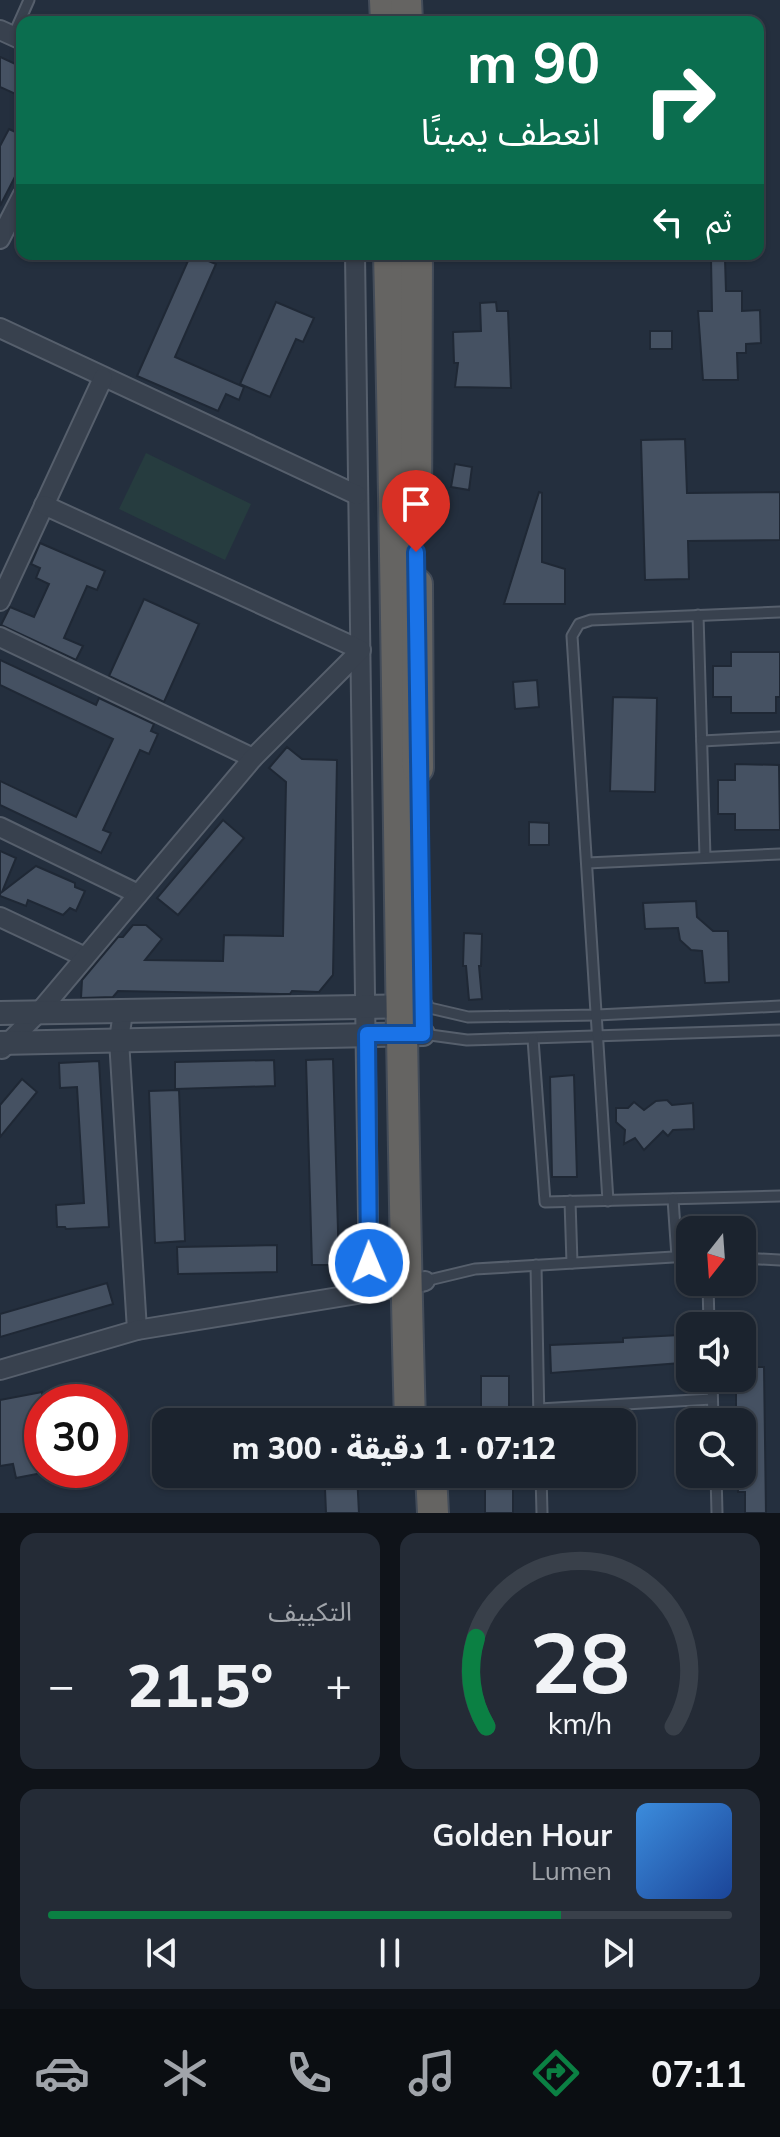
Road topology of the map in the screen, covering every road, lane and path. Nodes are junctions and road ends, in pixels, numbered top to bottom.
1 (16, 208) edge
2 (0, 239) edge
3 (355, 260) edge
4 (389, 260) edge
5 (417, 260) edge
6 (0, 328) edge
7 (103, 378) junction
8 (357, 495) junction
9 (44, 505) junction
10 (0, 601) edge
11 (780, 612) edge
12 (698, 615) junction
13 (0, 637) edge
14 (361, 650) junction
15 (780, 737) edge
16 (702, 741) junction
17 (253, 758) junction
18 (0, 827) edge
19 (780, 854) edge
20 (705, 857) junction
21 (587, 863) junction
22 (138, 894) junction
23 (0, 917) edge
24 (85, 957) junction
25 (780, 1006) edge
26 (365, 1007) junction
27 (40, 1011) junction
28 (123, 1012) junction
29 (0, 1013) edge
30 (597, 1015) junction
31 (412, 1020) junction
32 (780, 1030) edge
33 (367, 1034) junction
34 (598, 1037) junction
35 (533, 1039) junction
36 (119, 1040) junction
37 (3, 1046) edge
38 (780, 1196) edge
39 (673, 1199) junction
40 (570, 1201) junction
41 (608, 1201) junction
42 (676, 1242) edge
43 (676, 1257) edge
44 (756, 1259) edge
45 (780, 1260) edge
46 (572, 1263) junction
47 (536, 1265) junction
48 (416, 1283) junction
49 (369, 1292) junction
50 (137, 1330) junction
51 (0, 1370) edge
52 (712, 1392) edge
53 (712, 1399) junction
54 (411, 1408) edge
55 (429, 1408) edge
56 (539, 1408) edge
57 (556, 1408) edge
58 (712, 1408) edge
59 (411, 1488) edge
60 (432, 1488) edge
61 (541, 1488) edge
62 (716, 1488) edge
63 (412, 1513) edge
64 (433, 1513) edge
65 (542, 1513) edge
66 (717, 1513) edge

1 - 2 street
3 - 8 street
4 - 31 highway
5 - 31 highway
6 - 7 street
7 - 8 street
7 - 9 street
8 - 14 street
9 - 10 street
9 - 14 street
11 - 12 lane
12 - 16 lane
12 - 21 lane
13 - 17 street
14 - 17 street
14 - 26 street
15 - 16 lane
16 - 20 lane
17 - 22 street
18 - 22 street
19 - 20 lane
20 - 21 lane
21 - 30 lane
22 - 24 street
23 - 24 street
24 - 27 street
25 - 30 lane
26 - 28 street
26 - 31 street
26 - 33 street
27 - 28 street
27 - 29 street
27 - 37 street
28 - 36 street
30 - 31 lane
30 - 34 lane
31 - 33 street
31 - 35 lane
31 - 48 highway
32 - 34 lane
33 - 36 street
33 - 49 street
34 - 35 lane
34 - 41 lane
35 - 40 lane
36 - 37 street
36 - 50 street
38 - 39 lane
39 - 41 lane
39 - 42 lane
40 - 41 lane
40 - 46 lane
43 - 46 lane
44 - 45 lane
46 - 47 lane
47 - 48 lane
47 - 56 lane
48 - 49 street
48 - 54 highway
48 - 55 highway
49 - 50 street
50 - 51 street
52 - 53 lane
53 - 57 lane
53 - 58 lane
59 - 63 highway
60 - 64 highway
61 - 65 lane
62 - 66 lane

